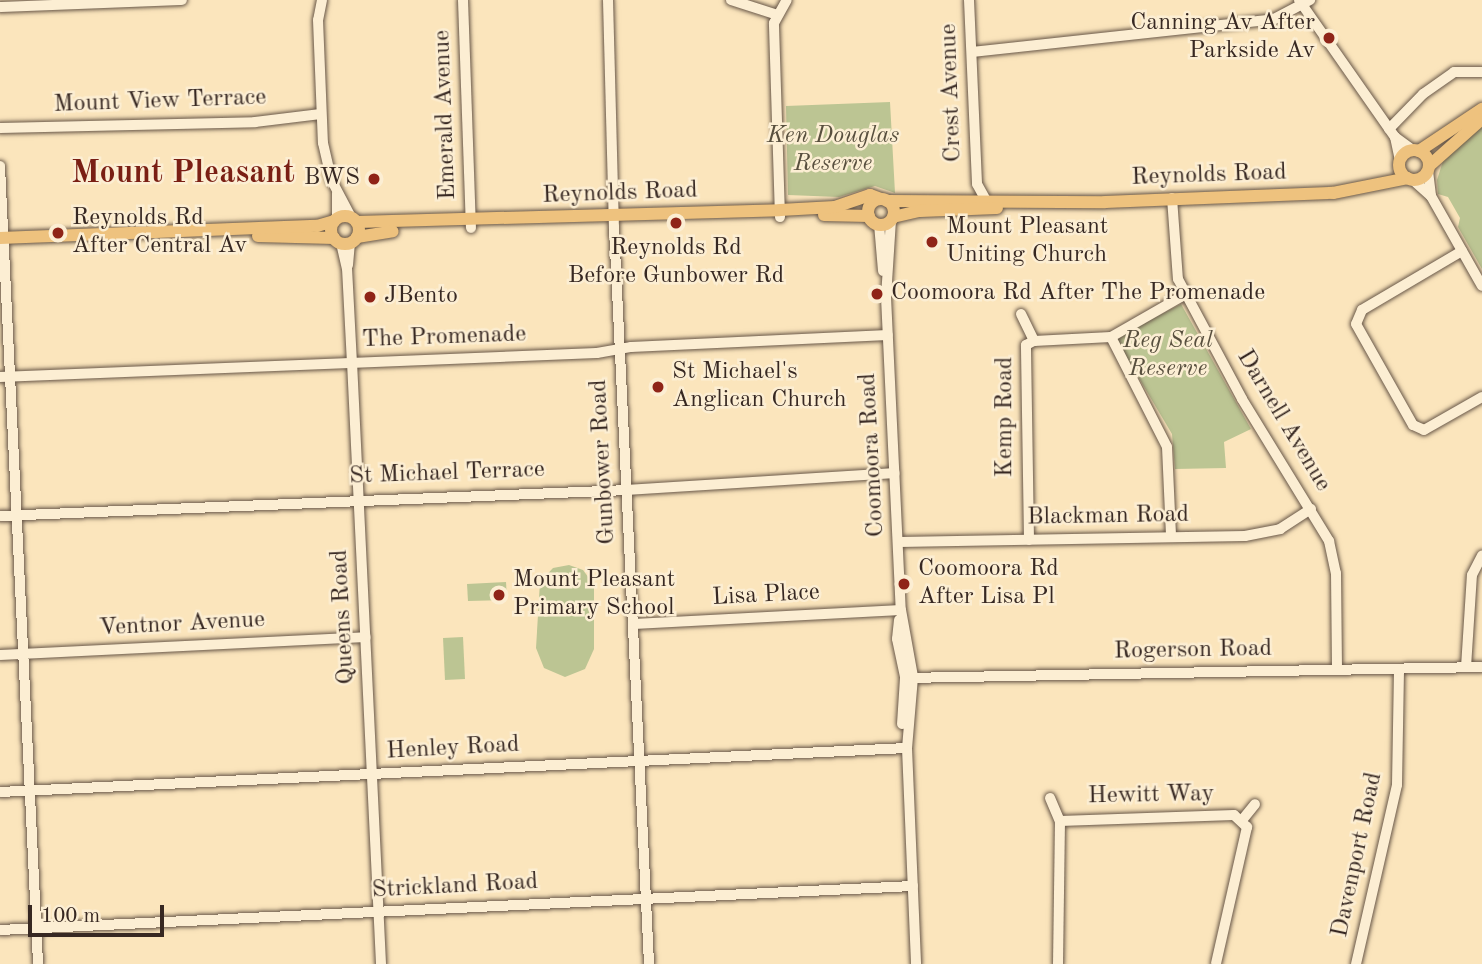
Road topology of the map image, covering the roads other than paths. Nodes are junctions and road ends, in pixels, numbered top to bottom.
1 (182, 0) edge
2 (322, 0) edge
3 (463, 0) edge
4 (608, 0) edge
5 (731, 0) edge
6 (787, 0) edge
7 (969, 0) edge
8 (1304, 2) edge
9 (0, 6) edge
10 (778, 15) junction
11 (972, 52) junction
12 (1482, 72) edge
13 (1482, 109) edge
14 (321, 114) junction
15 (1482, 119) edge
16 (0, 128) edge
17 (1392, 133) junction
18 (1416, 151) junction
19 (1400, 162) junction
20 (0, 166) edge
21 (1428, 168) junction
22 (1410, 179) junction
23 (1383, 181) junction
24 (977, 184) junction
25 (337, 193) junction
26 (1431, 195) junction
27 (1172, 198) junction
28 (967, 199) junction
29 (884, 200) junction
30 (986, 200) junction
31 (1035, 203) junction
32 (780, 213) junction
33 (615, 218) junction
34 (354, 219) junction
35 (883, 219) junction
36 (336, 220) junction
37 (471, 224) junction
38 (287, 230) junction
39 (345, 240) junction
40 (2, 241) edge
41 (1462, 251) junction
42 (1482, 286) edge
43 (1186, 294) junction
44 (1021, 314) dead end
45 (888, 334) junction
46 (1111, 337) junction
47 (1034, 341) junction
48 (620, 351) junction
49 (352, 362) junction
50 (5, 377) edge
51 (1482, 397) edge
52 (894, 473) junction
53 (627, 489) junction
54 (359, 498) junction
55 (1311, 509) junction
56 (17, 515) junction
57 (0, 516) edge
58 (1171, 537) junction
59 (1029, 540) junction
60 (899, 542) junction
61 (1482, 555) edge
62 (901, 610) junction
63 (634, 624) junction
64 (366, 637) junction
65 (23, 653) junction
66 (0, 654) edge
67 (1466, 667) junction
68 (1482, 667) edge
69 (1337, 669) junction
70 (1399, 670) junction
71 (909, 677) junction
72 (907, 748) junction
73 (640, 761) junction
74 (372, 773) junction
75 (30, 791) junction
76 (0, 793) edge
77 (1050, 798) dead end
78 (1255, 804) dead end
79 (1243, 819) junction
80 (1060, 821) junction
81 (913, 886) junction
82 (645, 899) junction
83 (378, 912) junction
84 (36, 928) junction
85 (0, 930) edge
86 (38, 964) edge
87 (381, 964) edge
88 (649, 964) edge
89 (916, 964) edge
90 (1058, 964) edge
91 (1216, 964) edge
92 (1356, 964) edge

1 - 9 street
2 - 14 street
3 - 37 street, Emerald Avenue
4 - 33 street, Gunbower Road
5 - 10 street
6 - 10 street
7 - 11 street, Crest Avenue
8 - 11 street
8 - 17 street
10 - 32 street
11 - 24 street, Crest Avenue
12 - 17 street
13 - 18 main road
14 - 16 street, Mount View Terrace
14 - 25 street
15 - 21 main road
17 - 18 street
17 - 19 street
18 - 19 main road
18 - 21 main road
19 - 22 main road
19 - 23 main road
20 - 40 street
21 - 22 main road
21 - 26 street
22 - 23 main road, Reynolds Road
22 - 26 street
23 - 27 main road, Reynolds Road
24 - 28 street, Crest Avenue
24 - 30 street, Crest Avenue
25 - 34 street
25 - 36 street
26 - 41 street
27 - 31 main road, Reynolds Road
27 - 43 street, Darnell Avenue
28 - 29 main road, Reynolds Road
28 - 30 main road, Reynolds Road
29 - 32 main road, Reynolds Road
29 - 35 main road
29 - 35 main road
30 - 31 main road, Reynolds Road
31 - 35 main road, Reynolds Road
32 - 33 main road, Reynolds Road
32 - 35 main road, Reynolds Road
33 - 37 main road, Reynolds Road
33 - 48 street, Gunbower Road
34 - 36 main road, Reynolds Road
34 - 37 main road, Reynolds Road
34 - 39 main road
35 - 45 street, Coomoora Road
36 - 38 main road, Reynolds Road
36 - 39 main road
37 - 39 main road, Reynolds Road
38 - 39 main road, Reynolds Road
38 - 40 main road, Reynolds Road
39 - 49 street, Queens Road
40 - 50 street
41 - 42 street
41 - 51 street
43 - 46 street, Kemp Road
43 - 55 street, Darnell Avenue
44 - 47 street, Kemp Road
45 - 48 street, The Promenade
45 - 52 street, Coomoora Road
46 - 47 street, Kemp Road
46 - 58 street
47 - 59 street, Kemp Road
48 - 49 street, The Promenade
48 - 53 street, Gunbower Road
49 - 50 street, The Promenade
49 - 54 street, Queens Road
50 - 56 street
52 - 53 street, St Michael Terrace
52 - 60 street, Coomoora Road
53 - 54 street, St Michael Terrace
53 - 63 street, Gunbower Road
54 - 56 street, St Michael Terrace
54 - 64 street, Queens Road
55 - 58 street, Blackman Road
55 - 69 street, Darnell Avenue
56 - 57 street, St Michael Terrace
56 - 65 street
58 - 59 street, Blackman Road
59 - 60 street, Blackman Road
60 - 62 street, Coomoora Road
61 - 67 street
62 - 63 street, Lisa Place
62 - 71 street, Coomoora Road
63 - 73 street, Gunbower Road
64 - 65 street, Ventnor Avenue
64 - 74 street, Queens Road
65 - 66 street, Ventnor Avenue
65 - 75 street
67 - 68 street, Rogerson Road
67 - 70 street, Rogerson Road
69 - 70 street, Rogerson Road
69 - 71 street, Rogerson Road
70 - 92 street, Davenport Road
71 - 72 street, Coomoora Road
72 - 73 street, Henley Road
72 - 81 street, Coomoora Road
73 - 74 street, Henley Road
73 - 82 street, Gunbower Road
74 - 75 street, Henley Road
74 - 83 street, Queens Road
75 - 76 street, Henley Road
75 - 84 street
77 - 80 street, Hewitt Way
78 - 79 street, Hewitt Way
79 - 80 street, Hewitt Way
79 - 91 street, Hewitt Way
80 - 90 street, Hewitt Way
81 - 82 street, Strickland Road
81 - 89 street, Coomoora Road
82 - 83 street, Strickland Road
82 - 88 street, Gunbower Road
83 - 84 street, Strickland Road
83 - 87 street, Queens Road
84 - 85 street, Strickland Road
84 - 86 street

